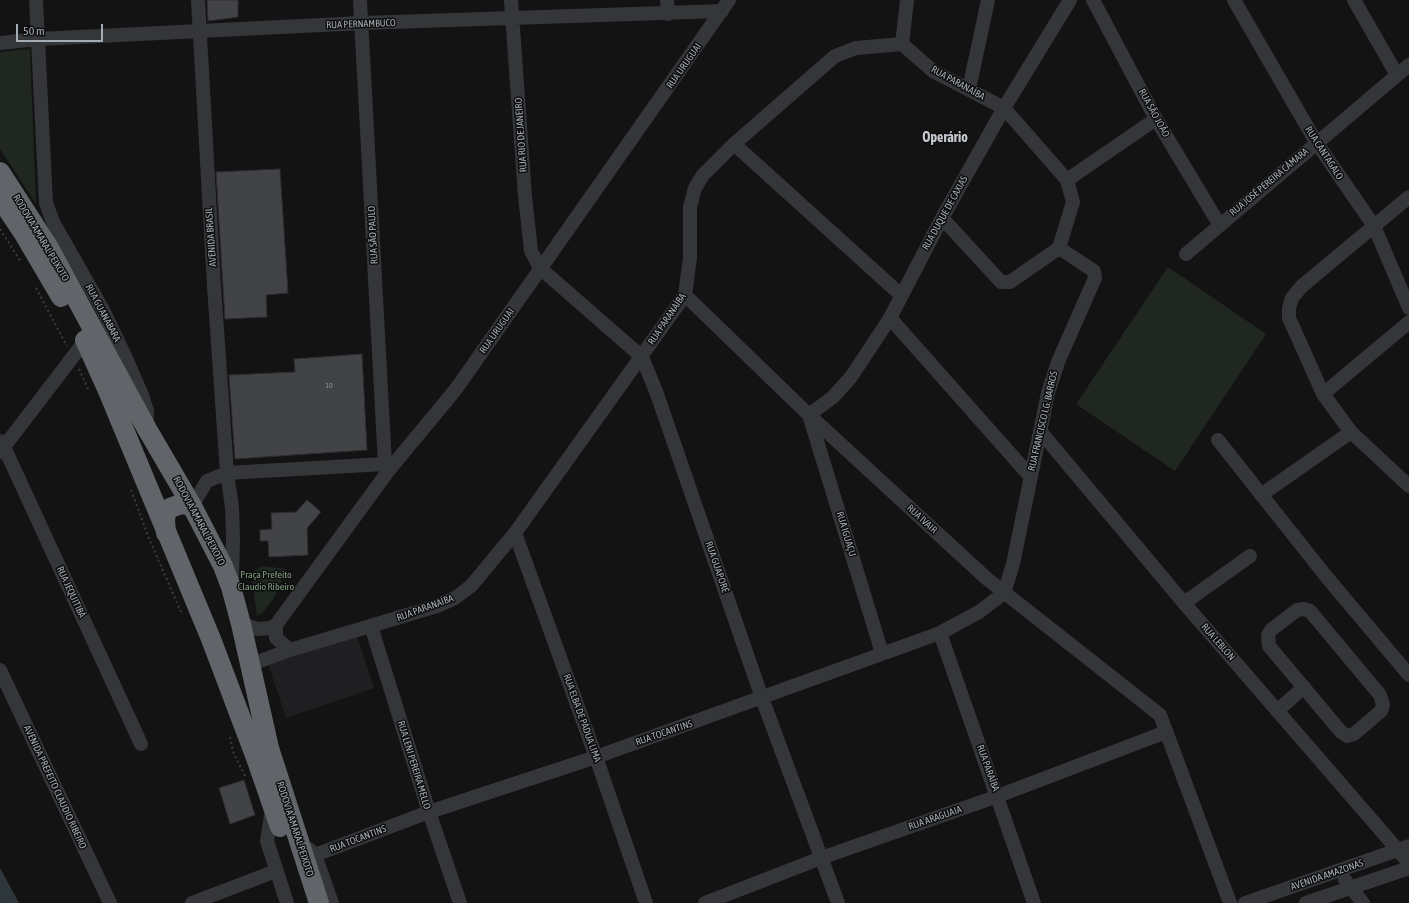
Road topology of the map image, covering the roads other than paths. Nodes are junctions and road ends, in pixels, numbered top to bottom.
1 (36, 0) edge
2 (198, 0) edge
3 (360, 0) edge
4 (511, 0) edge
5 (907, 0) edge
6 (988, 0) edge
7 (1070, 0) edge
8 (1093, 0) edge
9 (1234, 0) edge
10 (1354, 0) edge
11 (725, 6) edge
12 (668, 7) edge
13 (512, 19) junction
14 (362, 23) junction
15 (199, 32) junction
16 (38, 39) junction
17 (0, 43) edge
18 (902, 44) junction
19 (1409, 65) edge
20 (1397, 75) junction
21 (969, 89) junction
22 (1004, 108) junction
23 (1156, 119) junction
24 (1316, 142) junction
25 (734, 144) junction
26 (0, 172) edge
27 (1067, 180) junction
28 (1409, 197) edge
29 (0, 198) edge
30 (942, 218) junction
31 (1219, 224) junction
32 (1374, 226) junction
33 (1059, 248) junction
34 (1186, 254) dead end
35 (540, 268) junction
36 (686, 295) junction
37 (901, 296) junction
38 (1409, 308) edge
39 (890, 318) junction
40 (1409, 322) edge
41 (79, 349) junction
42 (642, 357) junction
43 (1323, 394) junction
44 (809, 415) junction
45 (147, 429) junction
46 (1040, 431) junction
47 (1351, 432) junction
48 (1218, 440) dead end
49 (2, 447) edge
50 (387, 467) junction
51 (227, 473) junction
52 (1030, 476) junction
53 (1409, 486) edge
54 (1261, 495) junction
55 (192, 506) junction
56 (515, 533) junction
57 (166, 535) junction
58 (1250, 556) dead end
59 (231, 587) junction
60 (1004, 593) junction
61 (1184, 603) junction
62 (241, 624) junction
63 (276, 625) junction
64 (371, 626) junction
65 (940, 633) junction
66 (211, 639) junction
67 (290, 650) junction
68 (882, 653) junction
69 (249, 665) junction
70 (0, 670) edge
71 (1409, 675) edge
72 (1304, 687) junction
73 (762, 698) junction
74 (1277, 711) junction
75 (1166, 732) junction
76 (141, 744) dead end
77 (596, 756) junction
78 (998, 796) junction
79 (273, 806) junction
80 (429, 812) junction
81 (296, 835) junction
82 (1404, 848) edge
83 (315, 855) junction
84 (821, 858) junction
85 (1409, 863) edge
86 (1409, 868) edge
87 (276, 871) junction
88 (1339, 871) junction
89 (1350, 887) junction
90 (110, 903) edge
91 (192, 903) edge
92 (287, 903) edge
93 (305, 903) edge
94 (318, 903) edge
95 (332, 903) edge
96 (460, 903) edge
97 (646, 903) edge
98 (704, 903) edge
99 (838, 903) edge
100 (1034, 903) edge
101 (1230, 903) edge
102 (1245, 903) edge
103 (1306, 903) edge
104 (1363, 903) edge

1 - 16 street, RUA GUANABARA
2 - 15 street, AVENIDA BRASIL
3 - 14 street, RUA SÃO PAULO
4 - 13 street, RUA RIO DE JANEIRO
5 - 18 street
6 - 21 street
7 - 22 street, RUA DUQUE DE CAXIAS
8 - 23 street, RUA SÃO JOÃO
9 - 24 street, RUA CANTAGALO
10 - 20 street
11 - 12 street, RUA PERNAMBUCO
11 - 35 street, RUA URUGUAI
12 - 13 street, RUA PERNAMBUCO
13 - 14 street, RUA PERNAMBUCO
13 - 35 street, RUA RIO DE JANEIRO
14 - 15 street, RUA PERNAMBUCO
14 - 50 street, RUA SÃO PAULO
15 - 16 street, RUA PERNAMBUCO
15 - 51 street, AVENIDA BRASIL
16 - 17 street, RUA PERNAMBUCO
16 - 45 street, RUA GUANABARA
18 - 21 street, RUA PARANAÍBA
18 - 25 street, RUA PARANAÍBA
19 - 20 street, RUA JOSÉ PEREIRA CÂMARA
20 - 24 street, RUA JOSÉ PEREIRA CÂMARA
21 - 22 street, RUA PARANAÍBA
22 - 27 street, RUA PARANAÍBA
22 - 30 street, RUA DUQUE DE CAXIAS
23 - 27 street
23 - 31 street, RUA SÃO JOÃO
24 - 31 street, RUA JOSÉ PEREIRA CÂMARA
24 - 32 street, RUA CANTAGALO
25 - 36 street, RUA PARANAÍBA
25 - 37 street
26 - 45 highway, RODOVIA AMARAL PEIXOTO
27 - 33 street
28 - 32 street
29 - 41 highway, RODOVIA AMARAL PEIXOTO
30 - 33 street
30 - 37 street, RUA DUQUE DE CAXIAS
31 - 34 street, RUA JOSÉ PEREIRA CÂMARA
32 - 38 street, RUA CANTAGALO
32 - 43 street
33 - 46 street, RUA FRANCISCO I.G. BARROS
35 - 42 street, RUA GUAPORÉ
35 - 50 street, RUA URUGUAI
36 - 42 street, RUA PARANAÍBA
36 - 44 street, RUA IVAIR
37 - 39 street, RUA DUQUE DE CAXIAS
39 - 44 street, RUA DUQUE DE CAXIAS
39 - 52 street
40 - 43 street
41 - 49 street
41 - 57 highway, RODOVIA AMARAL PEIXOTO
42 - 56 street, RUA PARANAÍBA
42 - 73 street, RUA GUAPORÉ
43 - 47 street
44 - 60 street, RUA IVAIR
44 - 68 street, RUA IGUAÇU
45 - 55 highway, RODOVIA AMARAL PEIXOTO
46 - 52 street, RUA FRANCISCO I.G. BARROS
46 - 61 street, RUA LEBLON
47 - 53 street
47 - 54 street
48 - 54 street
49 - 76 street, RUA JEQUITIBÁ
50 - 51 street
50 - 63 street, RUA URUGUAI
51 - 55 street
51 - 59 street, AVENIDA BRASIL
52 - 60 street, RUA FRANCISCO I.G. BARROS
54 - 71 street
55 - 57 highway
55 - 59 highway, RODOVIA AMARAL PEIXOTO
56 - 64 street, RUA PARANAÍBA
56 - 77 street, RUA ELBA DE PÁDUA LIMA
57 - 66 highway, RODOVIA AMARAL PEIXOTO
58 - 61 street
59 - 62 highway, RODOVIA AMARAL PEIXOTO
60 - 65 street, RUA TOCANTINS
60 - 75 street, RUA IVAIR
61 - 74 street, RUA LEBLON
62 - 63 street
62 - 69 highway, RODOVIA AMARAL PEIXOTO
63 - 67 street
64 - 67 street, RUA PARANAÍBA
64 - 80 street, RUA LENI PEREIRA MELLO
65 - 68 street, RUA TOCANTINS
65 - 78 street, RUA PARAÍBA
66 - 69 highway
66 - 79 highway, RODOVIA AMARAL PEIXOTO
67 - 69 street, RUA PARANAÍBA
68 - 73 street, RUA TOCANTINS
69 - 81 highway, RODOVIA AMARAL PEIXOTO
70 - 90 street, AVENIDA PREFEITO CLAUDIO RIBEIRO
72 - 72 street
72 - 74 street
73 - 77 street, RUA TOCANTINS
73 - 84 street, RUA GUAPORÉ
74 - 82 street, RUA LEBLON
75 - 78 street, RUA ARAGUAIA
75 - 101 street, RUA IVAIR
77 - 80 street, RUA TOCANTINS
77 - 97 street, RUA ELBA DE PÁDUA LIMA
78 - 84 street, RUA ARAGUAIA
78 - 100 street, RUA PARAÍBA
79 - 87 street
79 - 93 highway, RODOVIA AMARAL PEIXOTO
80 - 83 street, RUA TOCANTINS
80 - 96 street, RUA LENI PEREIRA MELLO
81 - 83 street
81 - 94 highway, RODOVIA AMARAL PEIXOTO
82 - 85 street, RUA LEBLON
82 - 88 street, AVENIDA AMAZONAS
83 - 95 street
84 - 98 street, RUA ARAGUAIA
84 - 99 street, RUA GUAPORÉ
86 - 89 street, AVENIDA AMAZONAS
87 - 91 street
87 - 92 street
88 - 89 street
88 - 102 street, AVENIDA AMAZONAS
89 - 103 street, AVENIDA AMAZONAS
89 - 104 street

